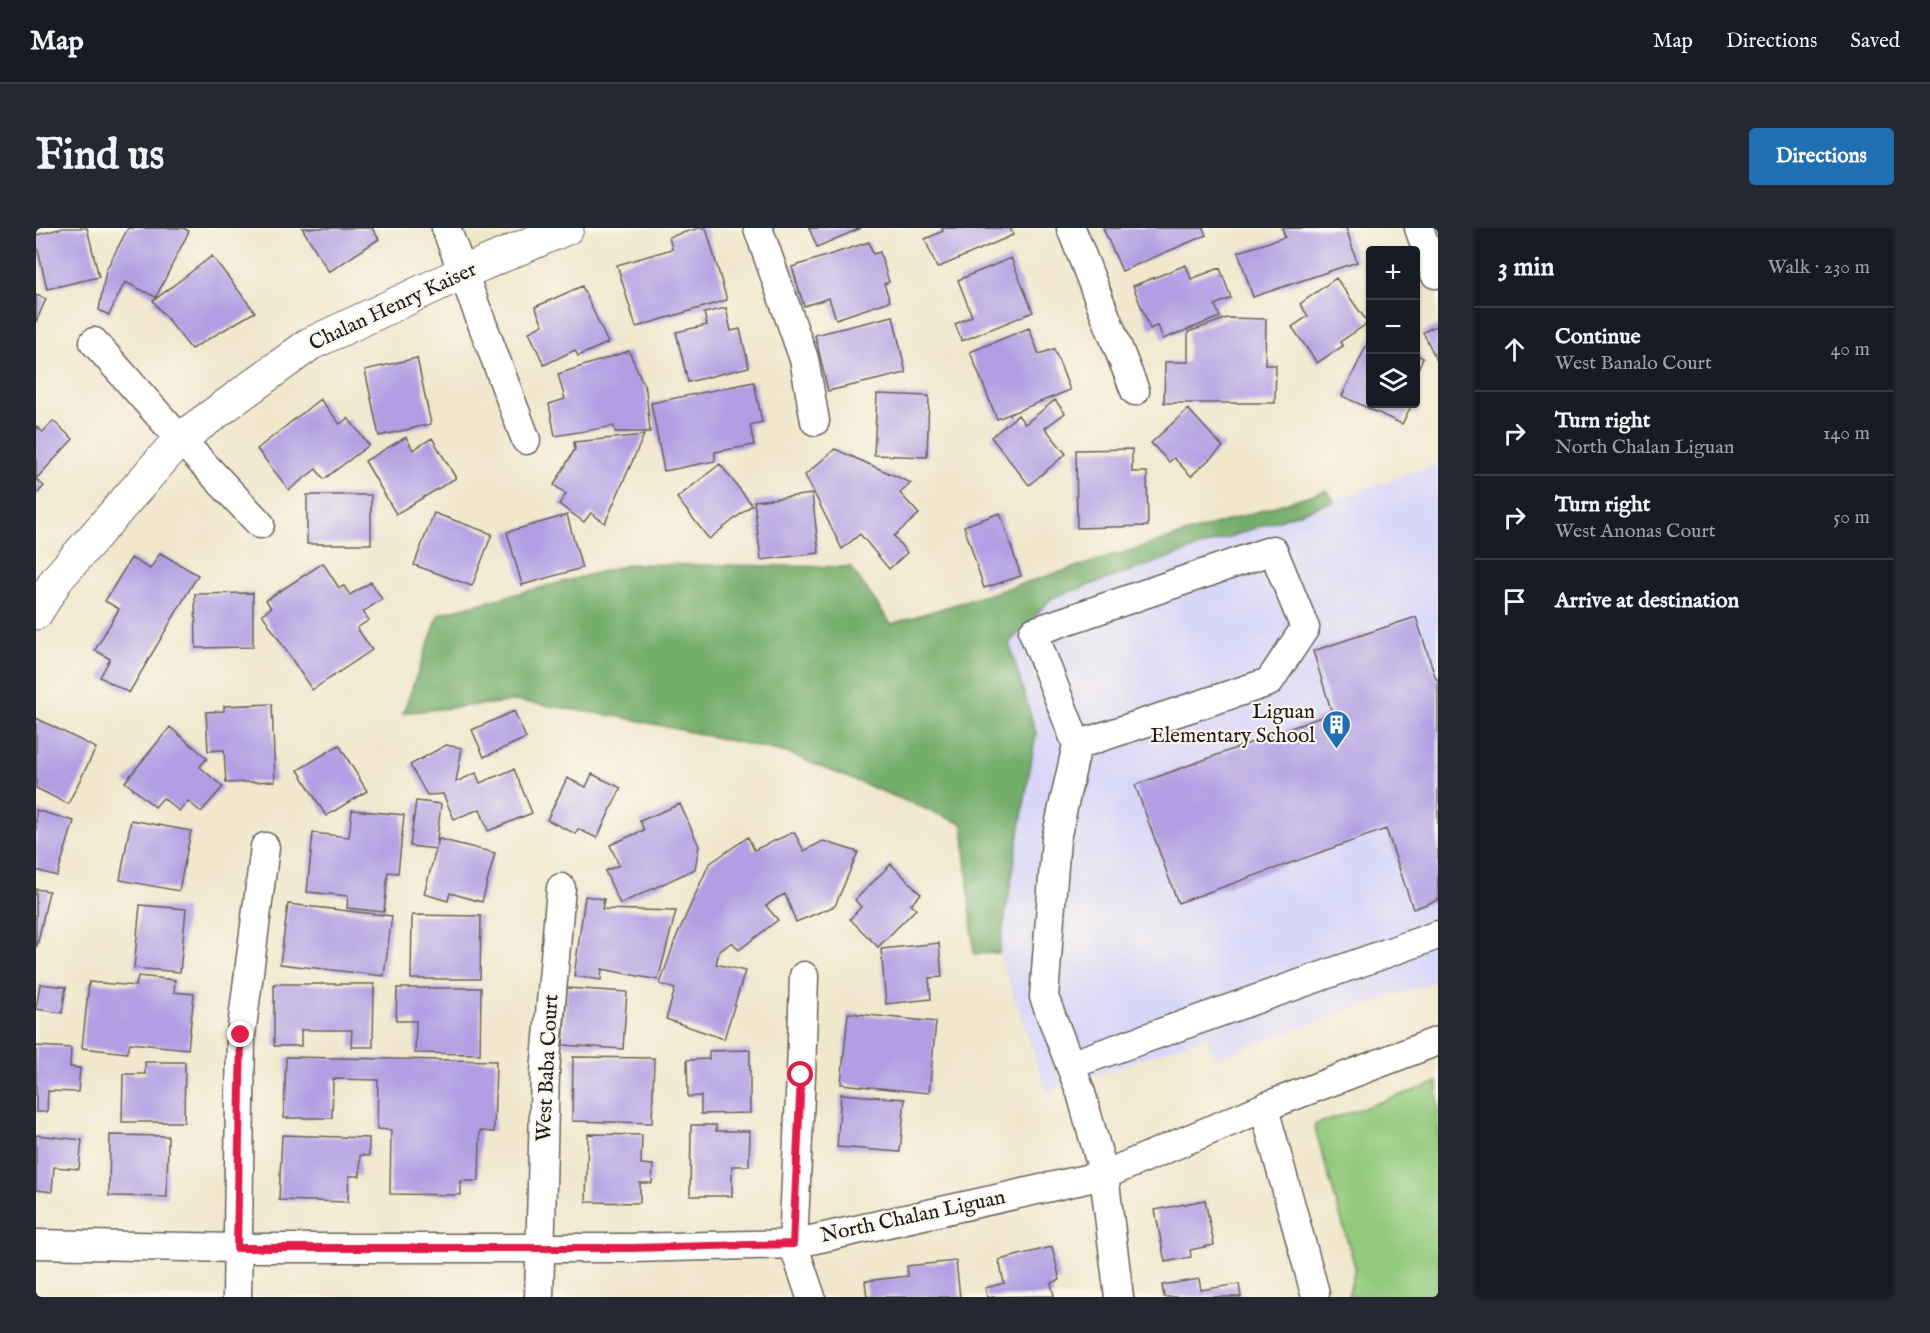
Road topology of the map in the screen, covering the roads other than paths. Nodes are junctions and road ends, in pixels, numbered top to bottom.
1 (446, 228) edge
2 (567, 228) edge
3 (758, 228) edge
4 (1071, 228) edge
5 (1419, 228) edge
6 (464, 272) junction
7 (1435, 274) dead end
8 (94, 342) dead end
9 (1135, 391) dead end
10 (815, 421) dead end
11 (180, 439) junction
12 (526, 440) dead end
13 (260, 524) dead end
14 (36, 613) edge
15 (1077, 745) junction
16 (266, 847) dead end
17 (561, 888) dead end
18 (1438, 935) edge
19 (804, 976) dead end
20 (1438, 1041) edge
21 (1070, 1065) junction
22 (1264, 1108) junction
23 (1104, 1175) junction
24 (36, 1244) edge
25 (793, 1244) junction
26 (237, 1248) junction
27 (540, 1248) junction
28 (1315, 1293) dead end
29 (237, 1297) edge
30 (539, 1297) edge
31 (811, 1297) edge
32 (1119, 1297) edge

1 - 6 street
2 - 6 street, Chalan Henry Kaiser
3 - 10 street
4 - 9 street
5 - 7 street
6 - 11 street, Chalan Henry Kaiser
6 - 12 street
8 - 11 street
11 - 13 street
11 - 14 street, Chalan Henry Kaiser
15 - 15 street
15 - 21 street
16 - 26 street
17 - 27 street, West Baba Court
18 - 21 street
19 - 25 street
20 - 22 street, North Chalan Liguan
21 - 23 street
22 - 23 street, North Chalan Liguan
22 - 28 street
23 - 25 street, North Chalan Liguan
23 - 32 street
24 - 26 street, North Chalan Liguan
25 - 27 street, North Chalan Liguan
25 - 31 street
26 - 27 street, North Chalan Liguan
26 - 29 street
27 - 30 street, West Baba Court

